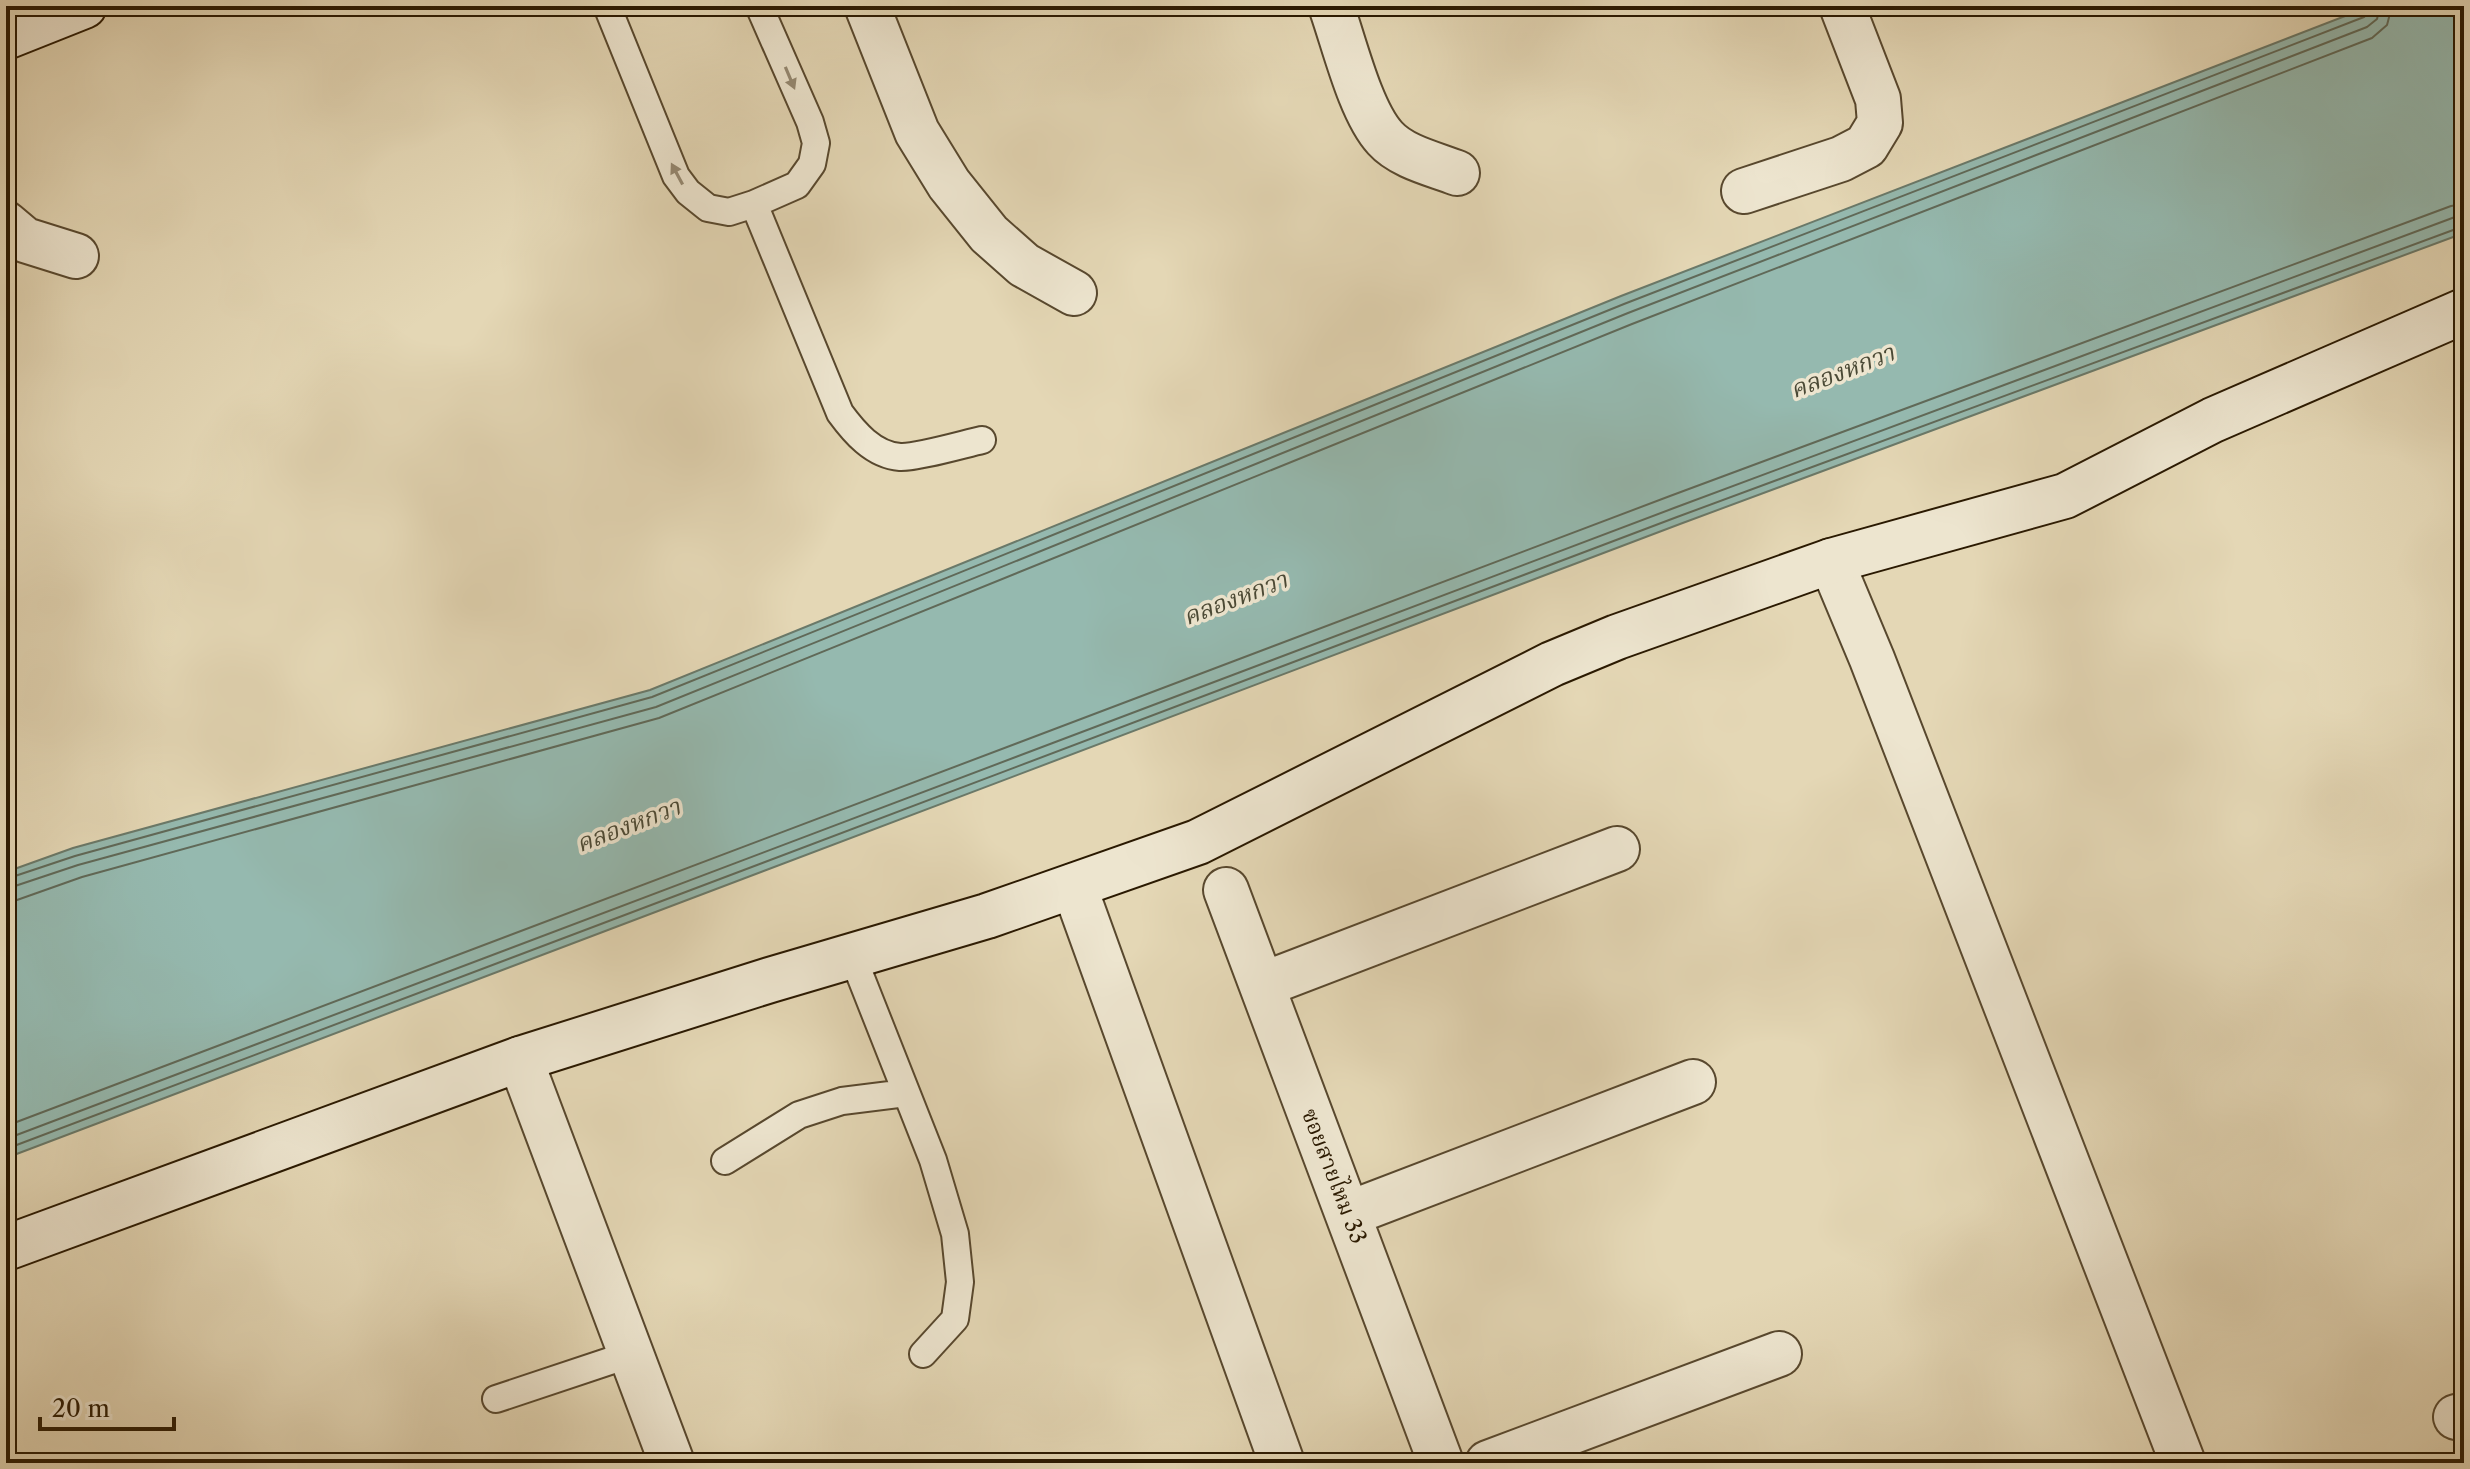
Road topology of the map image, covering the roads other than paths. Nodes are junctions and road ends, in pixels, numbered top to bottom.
1 (84, 6) edge
2 (607, 6) edge
3 (759, 6) edge
4 (867, 6) edge
5 (1331, 6) edge
6 (1842, 6) edge
7 (6, 37) edge
8 (1457, 173) dead end
9 (1744, 191) dead end
10 (754, 204) junction
11 (6, 224) edge
12 (76, 256) dead end
13 (1074, 293) dead end
14 (2464, 311) edge
15 (982, 440) dead end
16 (1831, 561) junction
17 (1617, 849) dead end
18 (1074, 886) junction
19 (1226, 890) dead end
20 (852, 955) junction
21 (1262, 985) junction
22 (520, 1059) junction
23 (1693, 1082) dead end
24 (906, 1093) junction
25 (725, 1161) dead end
26 (1348, 1214) junction
27 (6, 1248) edge
28 (631, 1354) junction
29 (923, 1354) dead end
30 (1779, 1354) dead end
31 (496, 1399) dead end
32 (672, 1463) edge
33 (1282, 1463) edge
34 (1441, 1463) edge
35 (1488, 1463) edge
36 (2183, 1463) edge

1 - 7 street
10 -> 2 lane
3 -> 10 lane
4 - 13 street
5 - 8 street
6 - 9 street
10 - 15 lane
11 - 12 street
14 - 16 street
16 - 18 street
16 - 36 street
17 - 21 street
18 - 20 street
18 - 33 street
19 - 21 street, ซอยสายไหม 33
20 - 22 street
20 - 24 lane
21 - 26 street, ซอยสายไหม 33
22 - 27 street
22 - 28 street
23 - 26 street
24 - 25 lane
24 - 29 lane
26 - 34 street, ซอยสายไหม 33
28 - 31 lane
28 - 32 street
30 - 35 street

